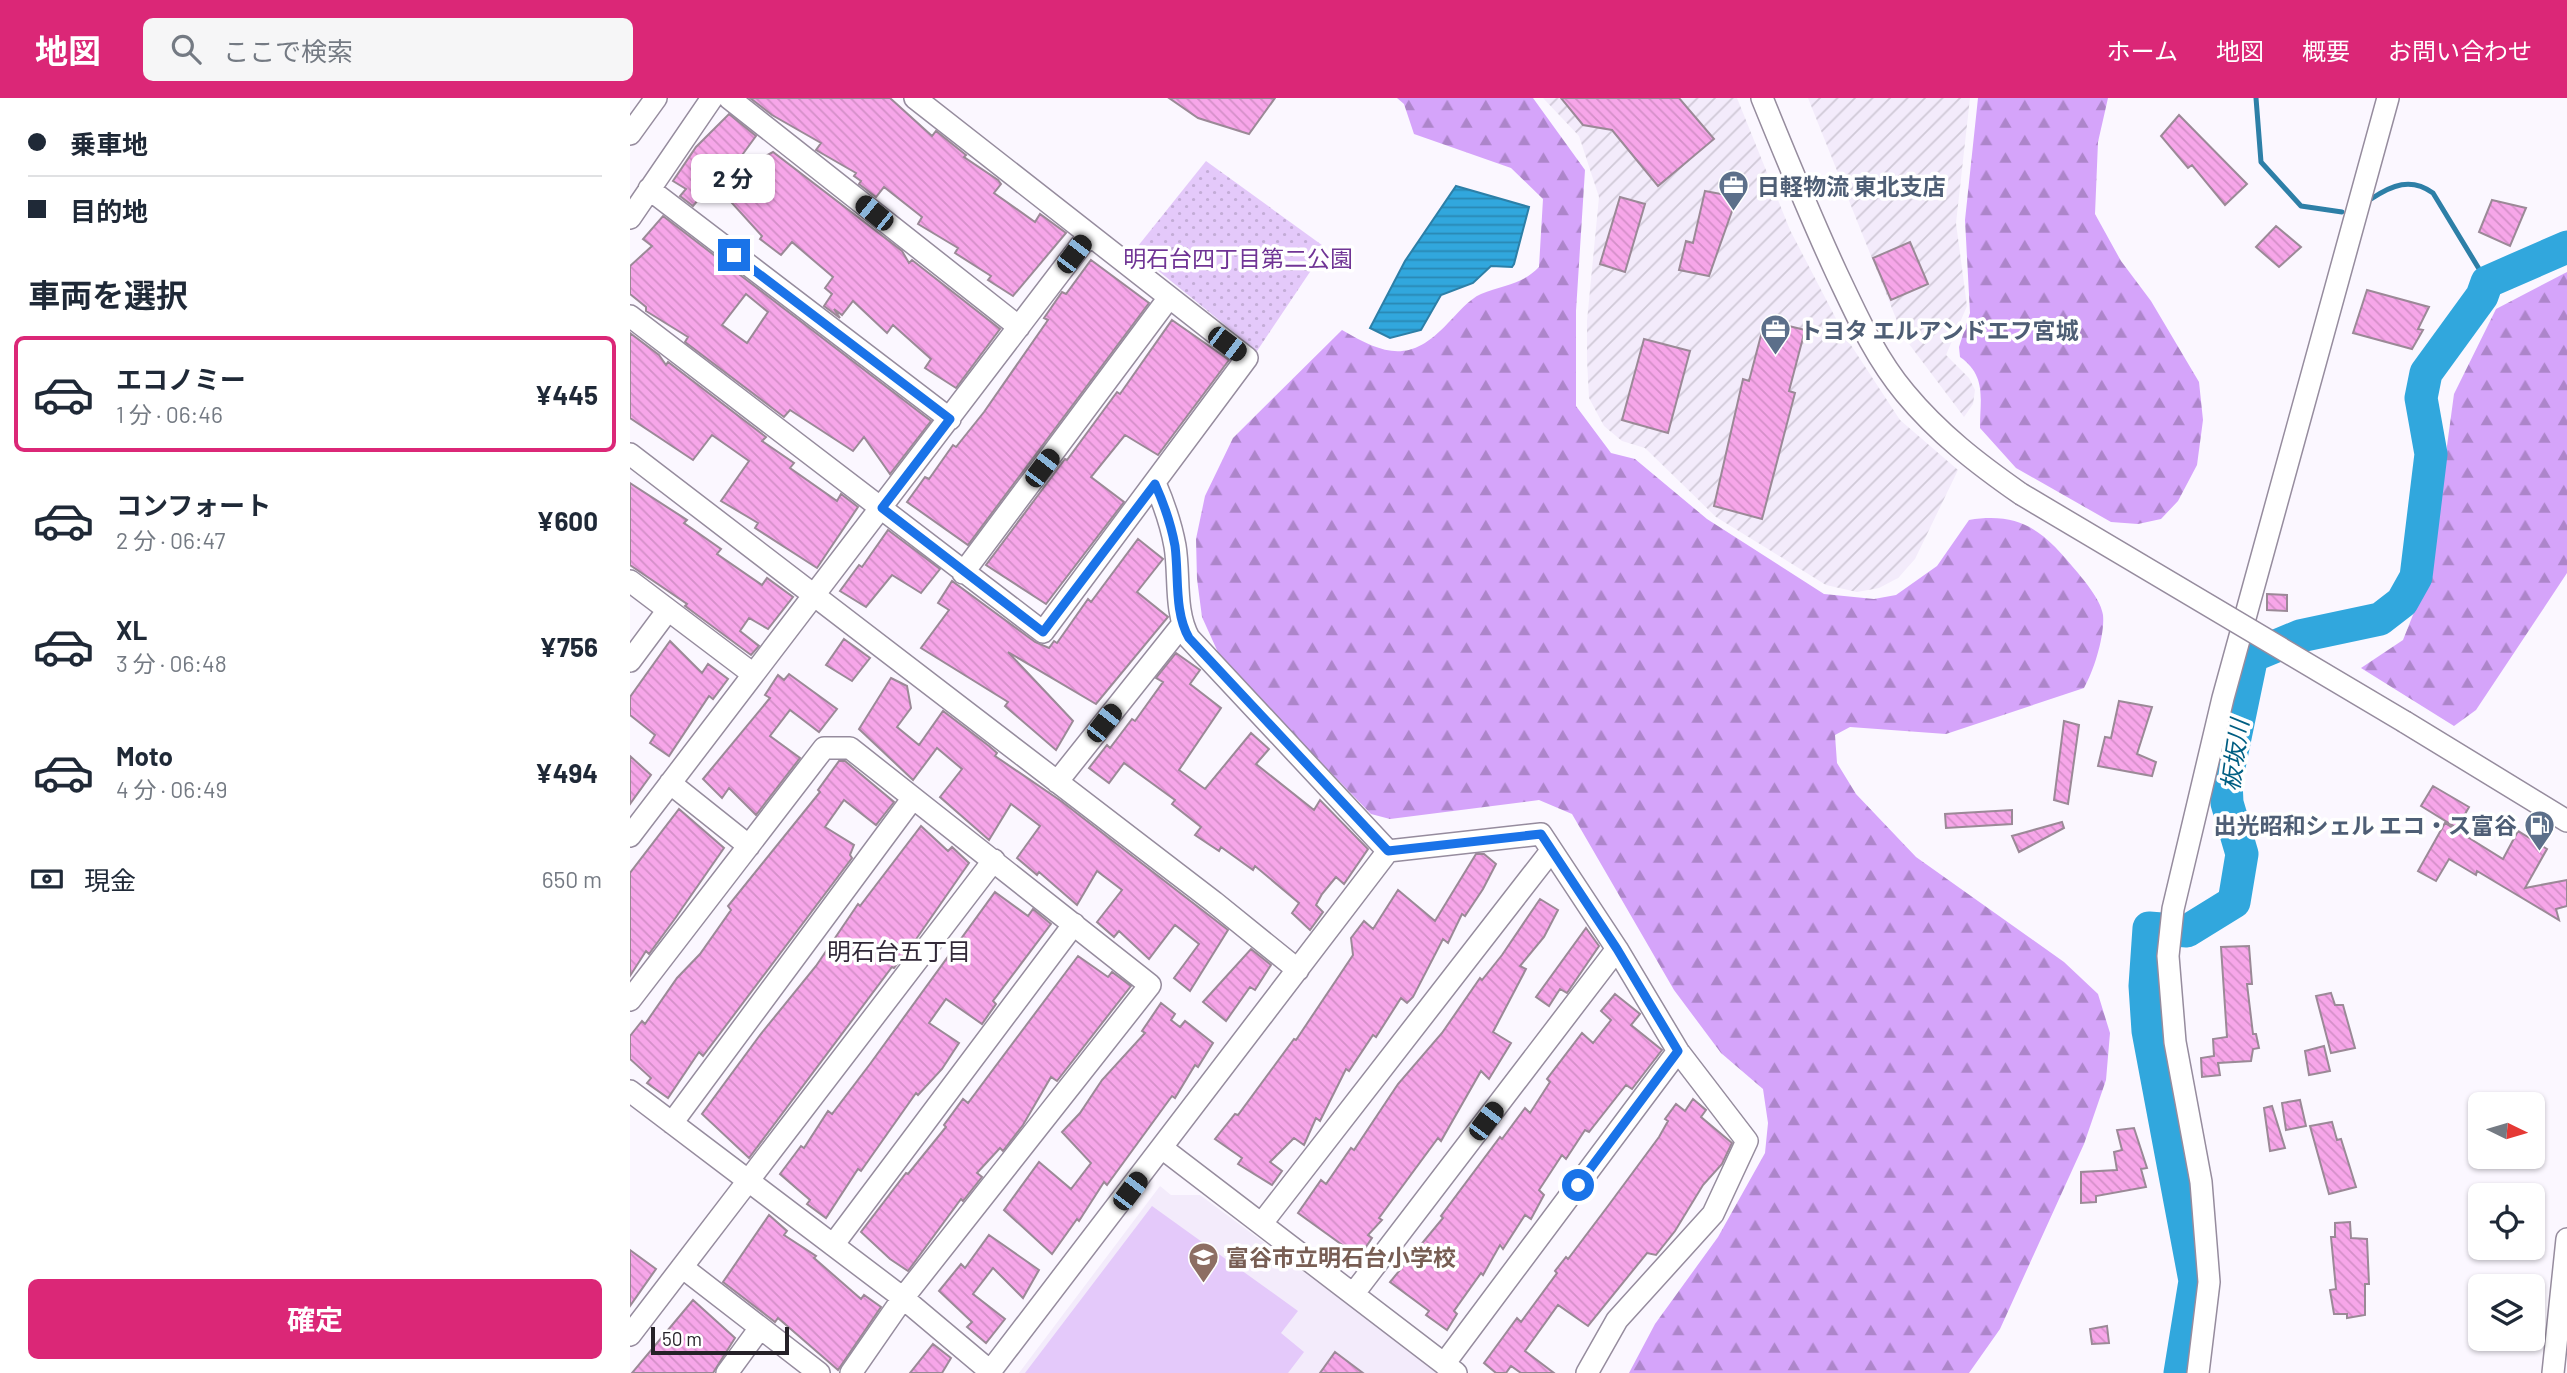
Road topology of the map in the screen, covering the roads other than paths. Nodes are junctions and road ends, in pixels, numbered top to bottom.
1 (656, 98) edge
2 (712, 98) edge
3 (729, 98) edge
4 (915, 98) edge
5 (1762, 98) edge
6 (2388, 98) edge
7 (630, 134) edge
8 (649, 189) junction
9 (630, 218) edge
10 (1088, 236) junction
11 (1168, 299) junction
12 (630, 316) edge
13 (1019, 327) junction
14 (950, 419) junction
15 (630, 454) edge
16 (1155, 484) junction
17 (882, 508) junction
18 (963, 573) junction
19 (630, 581) edge
20 (815, 595) junction
21 (668, 610) junction
22 (1182, 625) junction
23 (630, 661) edge
24 (753, 674) junction
25 (1057, 782) junction
26 (670, 783) junction
27 (913, 799) junction
28 (2567, 821) edge
29 (630, 836) edge
30 (748, 846) junction
31 (1388, 851) junction
32 (1551, 851) junction
33 (994, 860) junction
34 (1074, 924) junction
35 (1617, 949) junction
36 (1298, 970) junction
37 (630, 1000) edge
38 (1678, 1051) junction
39 (630, 1091) edge
40 (672, 1123) junction
41 (1162, 1148) junction
42 (748, 1181) junction
43 (1262, 1223) junction
44 (2567, 1239) edge
45 (833, 1245) junction
46 (682, 1267) junction
47 (1354, 1293) junction
48 (903, 1298) junction
49 (760, 1328) junction
50 (630, 1335) edge
51 (1450, 1368) edge
52 (990, 1372) edge
53 (727, 1373) edge
54 (819, 1373) edge
55 (851, 1373) edge
56 (1587, 1373) edge
57 (2198, 1373) edge
58 (2553, 1373) edge

1 - 7 street
2 - 8 street
3 - 13 street
4 - 10 street
5 - 28 street, bridge
6 - 57 street
8 - 9 street
8 - 14 street
10 - 11 street
10 - 13 street
11 - 16 street
11 - 18 street
12 - 17 street
13 - 14 street
14 - 17 street
15 - 20 street
16 - 18 street
16 - 22 street
17 - 18 street
17 - 20 street
19 - 21 street
20 - 24 street
20 - 25 street
21 - 23 street
21 - 24 street
22 - 25 street
22 - 31 street
24 - 26 street
25 - 36 street
26 - 29 street
26 - 30 street
27 - 30 street
27 - 33 street
27 - 40 street
30 - 37 street
31 - 32 street
31 - 36 street
32 - 35 street
32 - 43 street
33 - 34 street
33 - 42 street
34 - 45 street
34 - 48 street
35 - 38 street
35 - 47 street
36 - 41 street
38 - 51 street
38 - 56 street
39 - 40 street
40 - 42 street
41 - 43 street
41 - 52 street
42 - 45 street
42 - 46 street
43 - 47 street
44 - 58 street
45 - 48 street
46 - 49 street
46 - 50 street
47 - 51 street
48 - 52 street
48 - 55 street
49 - 53 street
49 - 54 street

